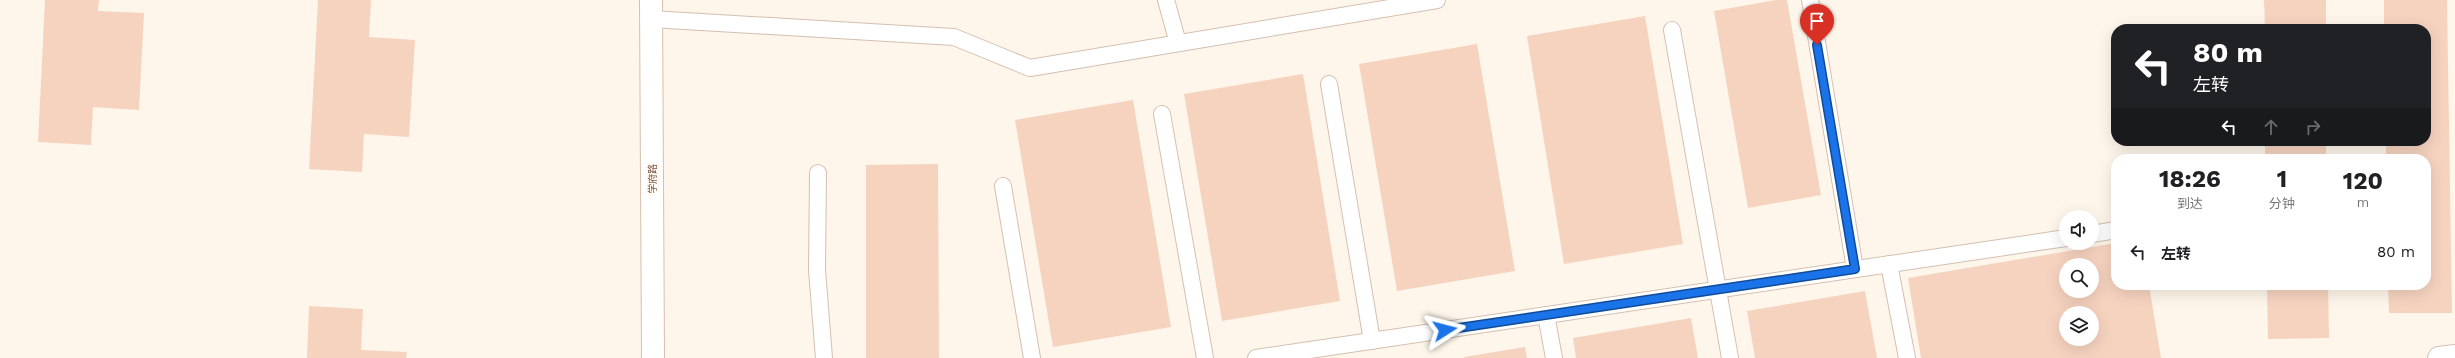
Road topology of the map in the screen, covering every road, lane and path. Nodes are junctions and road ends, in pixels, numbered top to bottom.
1 (1166, 0) edge
2 (1437, 0) edge
3 (1810, 0) edge
4 (651, 9) edge
5 (1672, 30) dead end
6 (1178, 43) junction
7 (1329, 84) dead end
8 (1162, 114) dead end
9 (818, 173) dead end
10 (1003, 186) dead end
11 (2111, 231) edge
12 (2099, 233) edge
13 (2059, 239) edge
14 (1889, 264) junction
15 (1855, 269) junction
16 (1719, 289) junction
17 (1546, 315) junction
18 (1372, 341) junction
19 (2455, 356) edge
20 (653, 358) edge
21 (824, 358) edge
22 (1032, 358) edge
23 (1205, 358) edge
24 (1256, 358) edge
25 (1554, 358) edge
26 (1730, 358) edge
27 (1907, 358) edge
28 (2439, 358) edge

1 - 6 lane
2 - 6 lane
3 - 15 lane
4 - 6 lane
4 - 20 street, 学府路
5 - 16 lane
7 - 18 lane
8 - 23 lane
9 - 21 lane
10 - 22 lane
11 - 12 lane
13 - 14 lane
14 - 15 lane
14 - 27 lane
15 - 16 lane
16 - 17 lane
16 - 26 lane
17 - 18 lane
17 - 25 lane
18 - 24 lane
19 - 28 street

